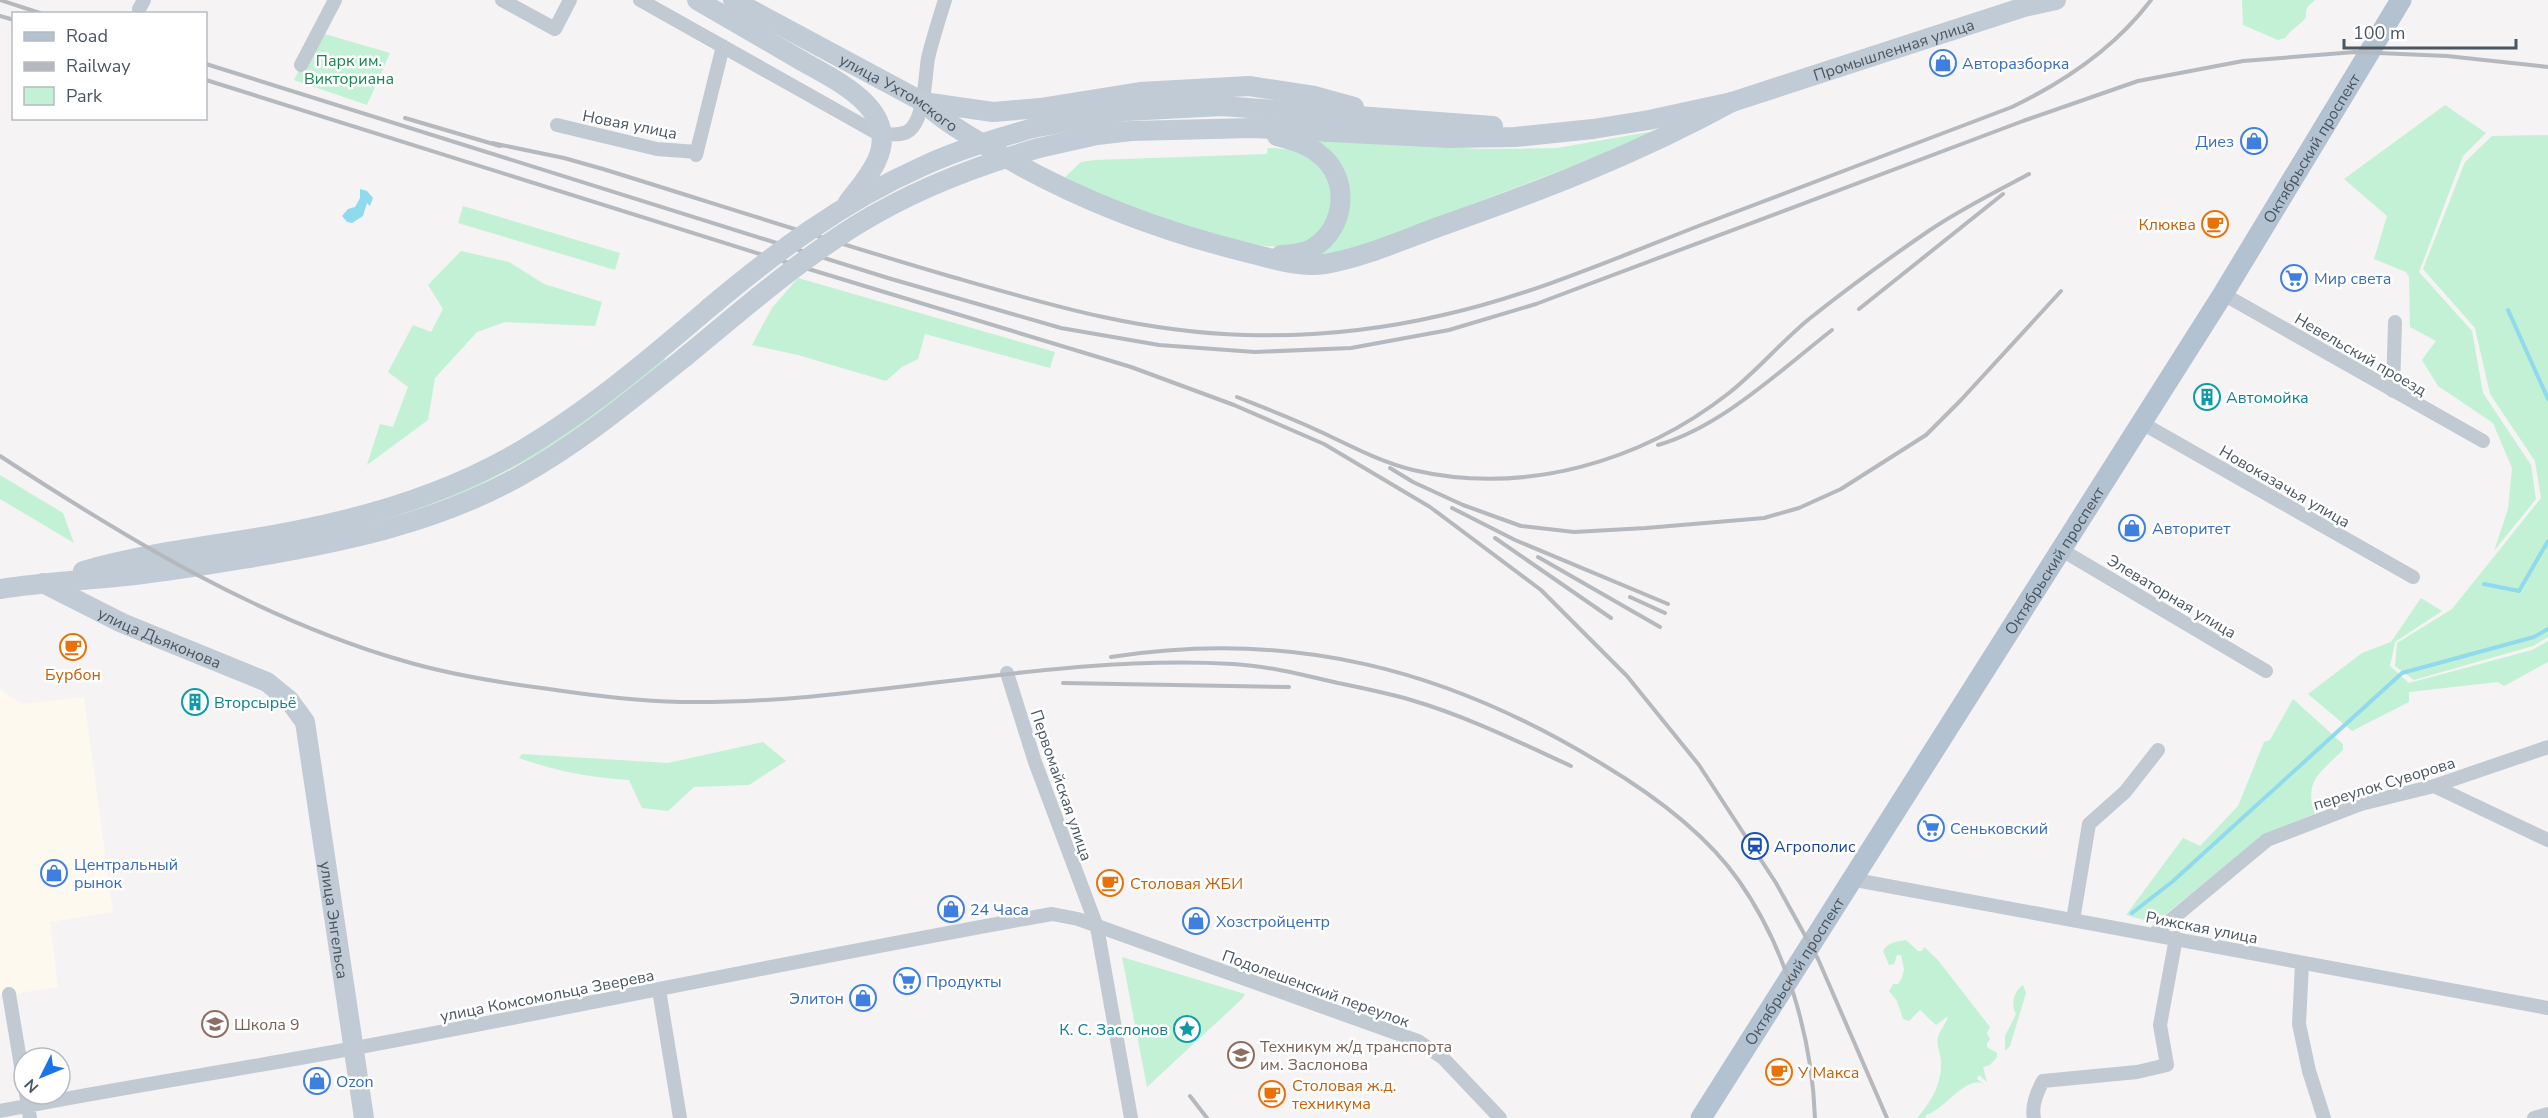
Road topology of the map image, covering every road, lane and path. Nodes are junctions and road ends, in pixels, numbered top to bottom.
1 (335, 0) edge
2 (502, 0) edge
3 (570, 0) edge
4 (640, 0) edge
5 (697, 0) edge
6 (734, 0) edge
7 (945, 0) edge
8 (2056, 0) edge
9 (2401, 0) edge
10 (723, 46) junction
11 (301, 65) dead end
12 (922, 102) junction
13 (1732, 102) junction
14 (1394, 118) junction
15 (558, 125) dead end
16 (1252, 128) junction
17 (1550, 132) junction
18 (843, 208) junction
19 (1257, 255) junction
20 (2223, 294) junction
21 (2395, 322) dead end
22 (2393, 391) junction
23 (2140, 422) junction
24 (2483, 441) dead end
25 (2060, 549) junction
26 (2413, 578) dead end
27 (44, 583) junction
28 (0, 589) edge
29 (2266, 671) dead end
30 (1007, 674) dead end
31 (305, 722) joint
32 (2548, 747) edge
33 (2158, 750) dead end
34 (2433, 786) junction
35 (2548, 840) edge
36 (1850, 879) junction
37 (2073, 920) junction
38 (1097, 927) junction
39 (2154, 934) junction
40 (2176, 938) junction
41 (2302, 964) junction
42 (659, 990) junction
43 (9, 994) dead end
44 (2548, 1008) edge
45 (18, 1046) edge
46 (353, 1048) junction
47 (72, 1098) edge
48 (28, 1106) edge
49 (0, 1111) edge
50 (2548, 1114) edge
51 (364, 1118) edge
52 (680, 1118) edge
53 (1131, 1118) edge
54 (1500, 1118) edge
55 (1701, 1118) edge
56 (2034, 1118) edge
57 (2324, 1118) edge
58 (2534, 1118) edge

1 - 11 street
2 - 3 street
4 - 10 street
5 - 18 main road, bridge
6 - 12 main road, улица Ухтомского
7 - 12 street
8 - 13 main road, Промышленная улица
9 - 20 main road, Октябрьский проспект
10 - 12 street
10 - 15 street, Новая улица
12 - 14 main road
12 - 19 main road, улица Ухтомского
13 - 17 main road
13 - 19 main road
14 - 17 main road
14 - 18 main road, bridge
16 - 17 main road
16 - 19 main road
16 - 27 main road, bridge
18 - 27 main road, bridge
20 - 22 street, Невельский проезд
20 - 23 main road, Октябрьский проспект
21 - 22 street
22 - 24 street, Невельский проезд
23 - 25 main road, Октябрьский проспект
23 - 26 street, Новоказачья улица
25 - 29 street, Элеваторная улица
25 - 36 main road, Октябрьский проспект
27 - 28 main road
27 - 31 main road, улица Дьяконова
30 - 38 street, Первомайская улица
31 - 46 main road, улица Энгельса
32 - 34 street, переулок Суворова
33 - 37 street
34 - 35 street
34 - 39 street, переулок Суворова
36 - 37 street, Рижская улица
36 - 55 main road, Октябрьский проспект
37 - 39 street, Рижская улица
38 - 42 street, улица Комсомольца Зверева
38 - 53 street, Первомайская улица
38 - 54 street, Подолешенский переулок
39 - 40 street, Рижская улица
40 - 41 street, Рижская улица
40 - 56 street
41 - 44 street, Рижская улица
41 - 57 street
42 - 46 street, улица Комсомольца Зверева
42 - 52 street
43 - 45 street
46 - 47 street, улица Комсомольца Зверева
46 - 51 main road, улица Энгельса
48 - 49 street, улица Комсомольца Зверева
50 - 58 street

